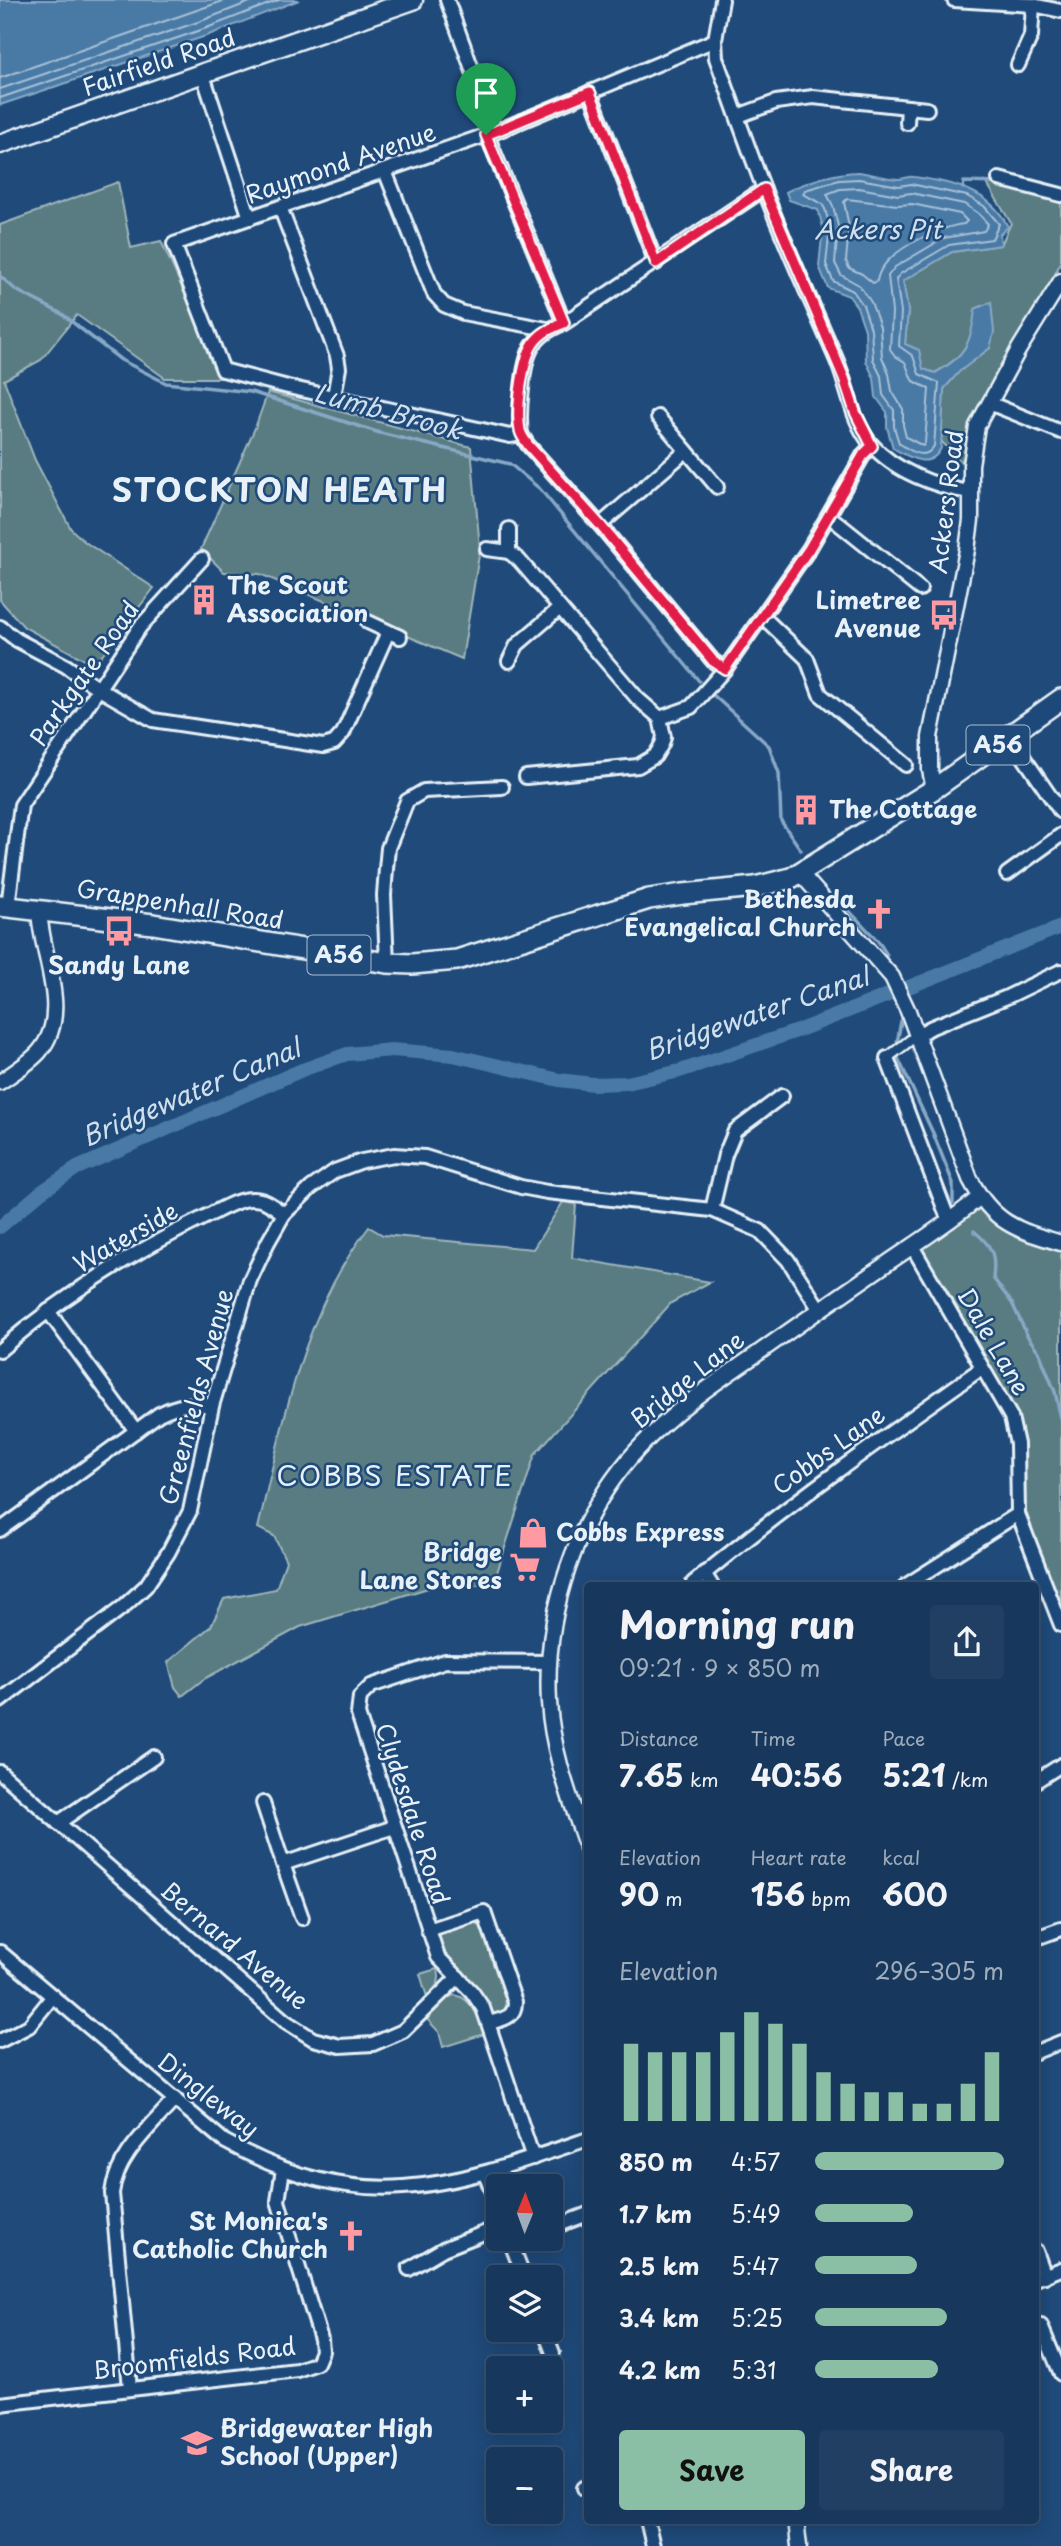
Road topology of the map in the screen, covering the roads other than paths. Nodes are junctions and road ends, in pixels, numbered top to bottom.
1 (413, 0) edge
2 (447, 0) edge
3 (722, 0) edge
4 (954, 0) edge
5 (1041, 4) edge
6 (1061, 11) edge
7 (715, 40) junction
8 (1018, 65) dead end
9 (203, 75) junction
10 (590, 92) junction
11 (908, 107) junction
12 (927, 109) dead end
13 (738, 116) junction
14 (907, 122) dead end
15 (491, 134) junction
16 (0, 144) edge
17 (385, 171) junction
18 (999, 178) dead end
19 (764, 189) junction
20 (1061, 195) edge
21 (280, 207) junction
22 (250, 218) junction
23 (656, 263) junction
24 (1061, 281) edge
25 (564, 323) junction
26 (547, 329) junction
27 (334, 396) junction
28 (989, 403) junction
29 (658, 417) dead end
30 (1061, 432) edge
31 (521, 434) junction
32 (872, 446) junction
33 (685, 451) junction
34 (717, 487) dead end
35 (970, 492) junction
36 (829, 516) junction
37 (600, 525) junction
38 (509, 529) dead end
39 (487, 549) dead end
40 (509, 552) junction
41 (202, 559) dead end
42 (920, 589) dead end
43 (559, 608) junction
44 (762, 616) junction
45 (368, 622) dead end
46 (0, 627) edge
47 (509, 660) dead end
48 (725, 669) junction
49 (99, 690) junction
50 (1061, 699) edge
51 (660, 718) junction
52 (1009, 737) junction
53 (906, 765) dead end
54 (526, 776) dead end
55 (502, 787) dead end
56 (934, 789) junction
57 (1061, 812) edge
58 (1061, 835) edge
59 (801, 874) junction
60 (1007, 874) dead end
61 (4, 906) edge
62 (39, 909) junction
63 (387, 962) junction
64 (1061, 971) edge
65 (917, 1035) junction
66 (887, 1058) joint
67 (0, 1082) edge
68 (782, 1096) dead end
69 (980, 1197) junction
70 (712, 1210) junction
71 (284, 1214) junction
72 (949, 1221) junction
73 (1061, 1243) edge
74 (912, 1246) junction
75 (820, 1310) junction
76 (48, 1311) junction
77 (0, 1350) edge
78 (982, 1368) junction
79 (212, 1406) junction
80 (136, 1431) junction
81 (1018, 1514) junction
82 (0, 1530) edge
83 (704, 1573) junction
84 (693, 1582) edge
85 (710, 1582) edge
86 (911, 1582) edge
87 (1038, 1582) edge
88 (1042, 1596) edge
89 (1061, 1625) edge
90 (548, 1662) junction
91 (0, 1701) edge
92 (154, 1757) dead end
93 (1061, 1765) edge
94 (0, 1772) edge
95 (1039, 1779) edge
96 (263, 1803) dead end
97 (58, 1823) junction
98 (394, 1827) junction
99 (584, 1838) edge
100 (283, 1864) junction
101 (302, 1917) dead end
102 (1061, 1928) edge
103 (428, 1930) junction
104 (1039, 1937) edge
105 (0, 1952) edge
106 (458, 1977) junction
107 (53, 1996) junction
108 (489, 2023) junction
109 (0, 2041) edge
110 (1061, 2042) edge
111 (1039, 2051) edge
112 (175, 2099) junction
113 (584, 2140) edge
114 (533, 2158) junction
115 (283, 2169) junction
116 (485, 2173) joint
117 (584, 2216) edge
118 (564, 2223) edge
119 (486, 2232) edge
120 (409, 2269) dead end
121 (1061, 2269) edge
122 (1040, 2277) edge
123 (1039, 2327) edge
124 (548, 2342) edge
125 (552, 2353) dead end
126 (1061, 2374) edge
127 (130, 2388) junction
128 (0, 2404) edge
129 (648, 2524) edge
130 (796, 2524) edge
131 (653, 2546) edge
132 (799, 2546) edge

1 - 9 main road, Fairfield Road
2 - 15 street
3 - 7 street
4 - 5 street
5 - 6 street
5 - 8 street
7 - 10 street, Raymond Avenue
7 - 13 street
9 - 16 main road, Fairfield Road
9 - 22 street
10 - 15 street, Raymond Avenue
10 - 23 street
11 - 12 street
11 - 13 street
11 - 14 street
13 - 19 street
15 - 17 street, Raymond Avenue
15 - 25 street
17 - 21 street, Raymond Avenue
17 - 26 street
18 - 20 street
19 - 23 street
19 - 32 street
21 - 22 street, Raymond Avenue
21 - 27 street
22 - 27 street, Raymond Avenue
23 - 25 street
24 - 28 street, Ackers Road
25 - 26 street
26 - 31 street
27 - 31 street
28 - 30 street
28 - 35 street, Ackers Road
29 - 33 street
31 - 37 street
32 - 35 street
32 - 36 street
33 - 34 street
33 - 37 street
35 - 56 street, Ackers Road
36 - 42 street
36 - 44 street
37 - 48 street
38 - 40 street
39 - 40 street
40 - 43 street
41 - 49 street, Parkgate Road
43 - 47 street
43 - 51 street
44 - 48 street
44 - 53 street
45 - 49 street
46 - 49 street
48 - 51 street
49 - 61 street, Parkgate Road
50 - 52 main road, A56
51 - 54 street
52 - 56 main road, A56
52 - 57 street
55 - 63 street
56 - 59 main road, A56
58 - 60 street
59 - 63 main road, Grappenhall Road / A56
59 - 65 street
61 - 62 main road, Grappenhall Road / A56
62 - 63 main road, Grappenhall Road / A56
62 - 67 street
64 - 65 street
65 - 66 street
65 - 69 street
66 - 72 street
68 - 70 street
69 - 72 street, Bridge Lane
69 - 73 street
70 - 71 street, Greenfields Avenue
70 - 75 street, Greenfields Avenue
71 - 76 street, Waterside
71 - 79 street, Greenfields Avenue
72 - 74 street, Bridge Lane
74 - 75 street, Bridge Lane
74 - 78 street, Dale Lane
75 - 90 street, Bridge Lane
76 - 77 street, Waterside
76 - 80 street
78 - 81 street, Dale Lane
78 - 83 street, Cobbs Lane
79 - 80 street
79 - 91 street, Greenfields Avenue
80 - 82 street
81 - 86 street
81 - 87 street, Dale Lane
83 - 84 street, Cobbs Lane
83 - 85 street
88 - 89 street, Dale Lane
90 - 98 street, Clydesdale Road
90 - 99 street, Bridge Lane
92 - 97 street
93 - 95 street
94 - 97 street, Bernard Avenue
96 - 100 street
97 - 106 street, Bernard Avenue
98 - 100 street
98 - 103 street, Clydesdale Road
100 - 101 street
102 - 104 street
103 - 106 street, Clydesdale Road
103 - 108 street, Clydesdale Road
105 - 107 street, Dingleway
106 - 108 street, Clydesdale Road
107 - 109 street
107 - 112 street, Dingleway
108 - 114 street, Clydesdale Road
110 - 111 street
112 - 115 street, Dingleway
112 - 127 street
113 - 114 street, Dingleway
114 - 116 street, Dingleway
115 - 116 street, Dingleway
115 - 127 street, Broomfields Road
117 - 118 street
119 - 120 street
121 - 122 street
123 - 126 street
124 - 125 street
127 - 128 street, Broomfields Road
129 - 131 street
130 - 132 street

